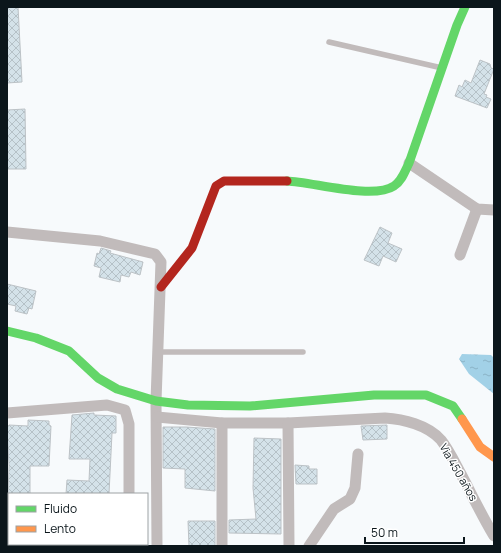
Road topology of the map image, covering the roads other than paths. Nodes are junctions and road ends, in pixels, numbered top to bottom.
1 (465, 7) edge
2 (329, 42) dead end
3 (442, 68) junction
4 (409, 162) junction
5 (477, 209) junction
6 (494, 210) edge
7 (7, 232) edge
8 (460, 255) dead end
9 (161, 287) junction
10 (7, 331) edge
11 (158, 352) junction
12 (303, 352) dead end
13 (156, 401) junction
14 (7, 413) edge
15 (156, 417) junction
16 (222, 423) junction
17 (288, 423) junction
18 (358, 454) dead end
19 (494, 457) edge
20 (129, 493) edge
21 (494, 536) edge
22 (157, 546) edge
23 (222, 546) edge
24 (289, 546) edge
25 (309, 546) edge

1 - 3 street
2 - 3 lane
3 - 4 street
4 - 5 street
4 - 9 street
5 - 6 street
5 - 8 street
7 - 9 street
9 - 11 street
10 - 13 street
11 - 12 lane
11 - 13 street
13 - 15 street
13 - 19 street
14 - 20 street
15 - 16 street, Via 450 años
15 - 22 street
16 - 17 street, Via 450 años
16 - 23 street
17 - 21 street, Via 450 años
17 - 24 street
18 - 25 street

